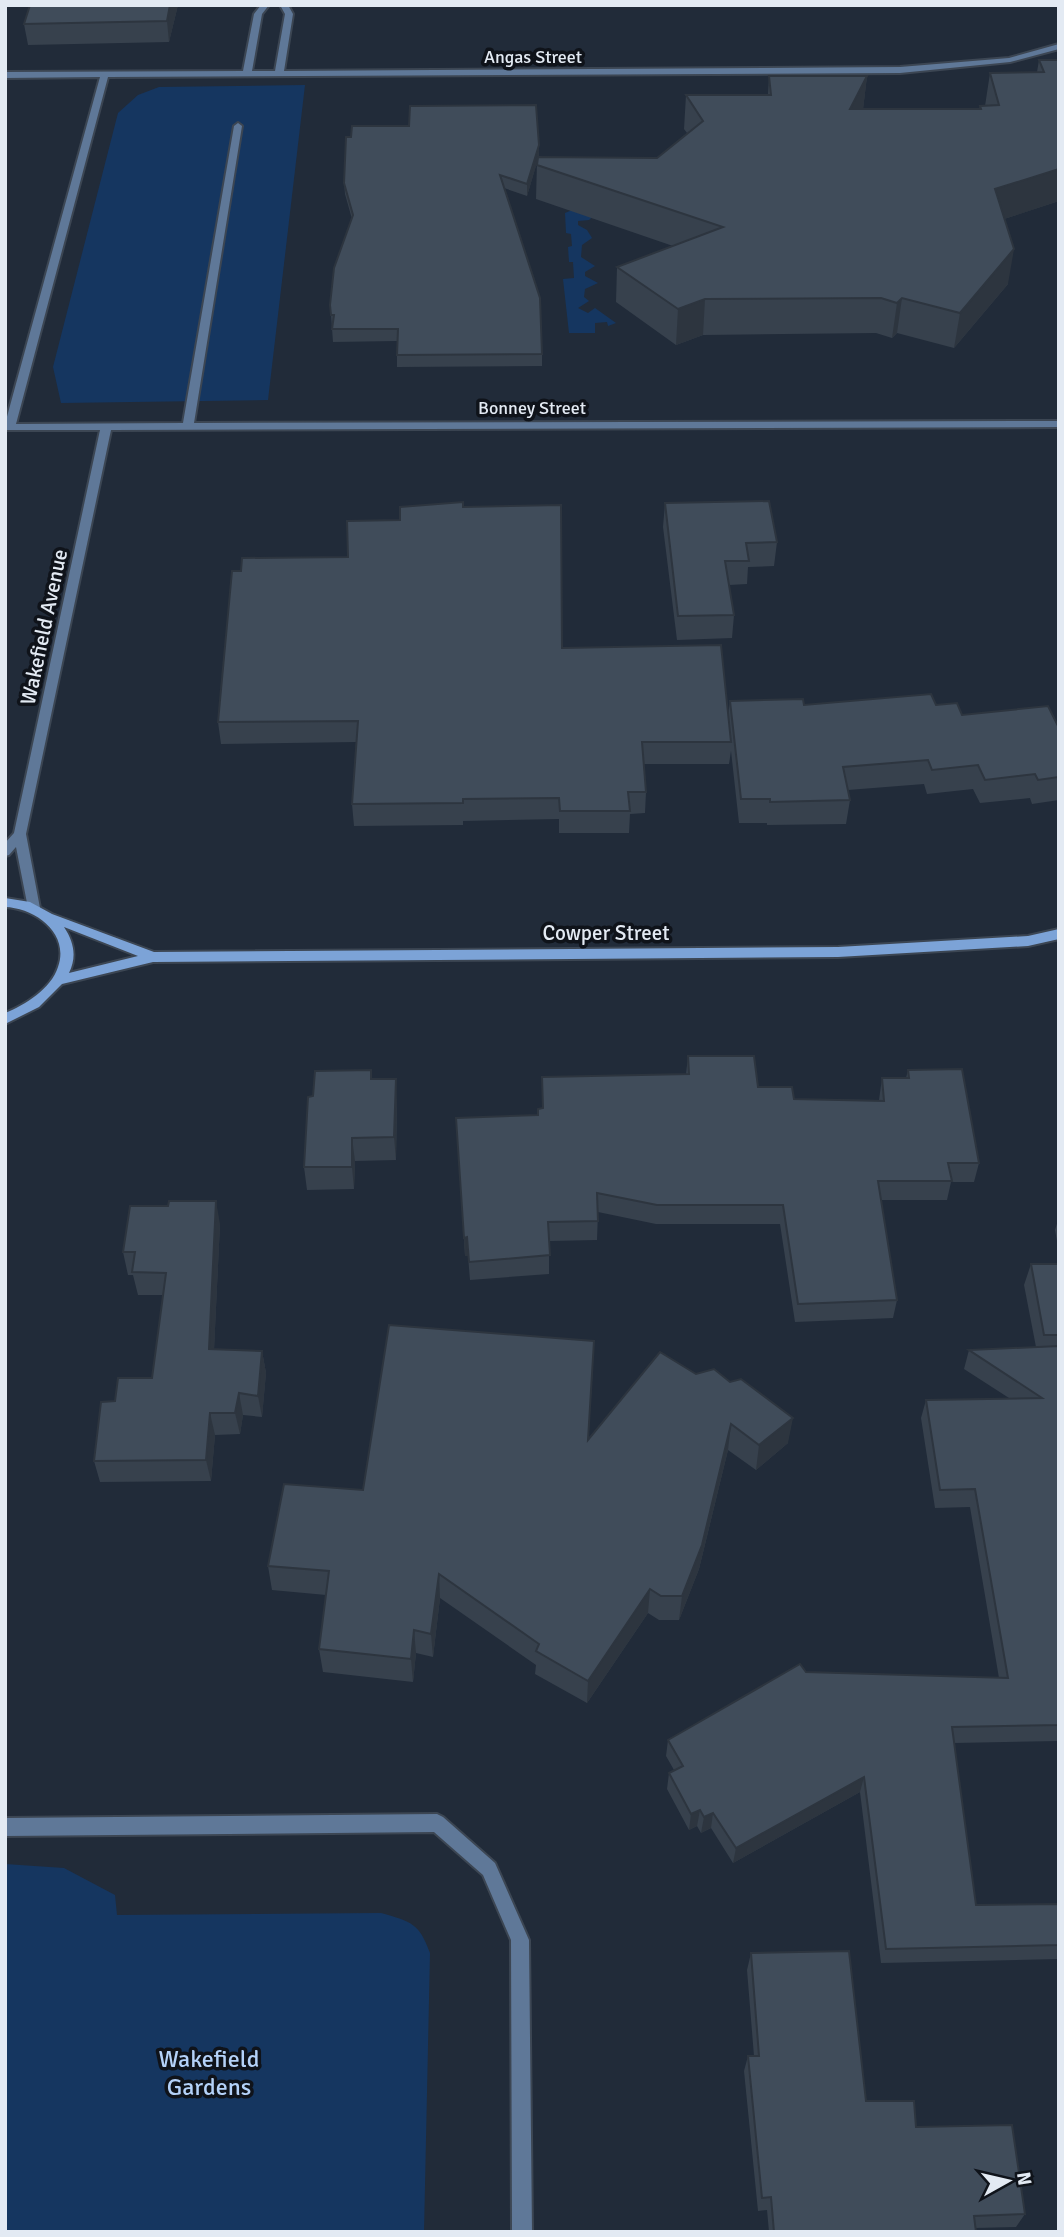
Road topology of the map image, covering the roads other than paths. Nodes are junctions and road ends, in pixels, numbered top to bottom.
1 (265, 5) edge
2 (284, 5) edge
3 (1059, 46) edge
4 (247, 73) junction
5 (279, 73) junction
6 (105, 74) junction
7 (5, 75) edge
8 (238, 126) dead end
9 (1059, 424) edge
10 (8, 427) edge
11 (188, 427) junction
12 (106, 428) junction
13 (20, 834) junction
14 (5, 852) edge
15 (5, 902) edge
16 (34, 908) junction
17 (48, 916) junction
18 (1059, 934) edge
19 (153, 957) junction
20 (61, 980) junction
21 (5, 1019) edge
22 (5, 1827) edge
23 (522, 2232) edge

1 - 4 street
2 - 5 street
3 - 5 street, Angas Street
4 - 5 street, Angas Street
4 - 6 street, Angas Street
6 - 7 street, Angas Street
6 - 10 street
8 - 11 street
9 - 11 street, Bonney Street
10 - 12 street, Bonney Street
11 - 12 street, Bonney Street
12 - 13 street, Wakefield Avenue
13 - 14 street, Wakefield Avenue
13 - 16 street, Wakefield Avenue
15 - 16 street, Cowper Street
16 - 17 street, Cowper Street
17 - 19 street, Cowper Street
17 - 20 street
18 - 19 street, Cowper Street
19 - 20 street, Cowper Street
20 - 21 street
22 - 23 street

